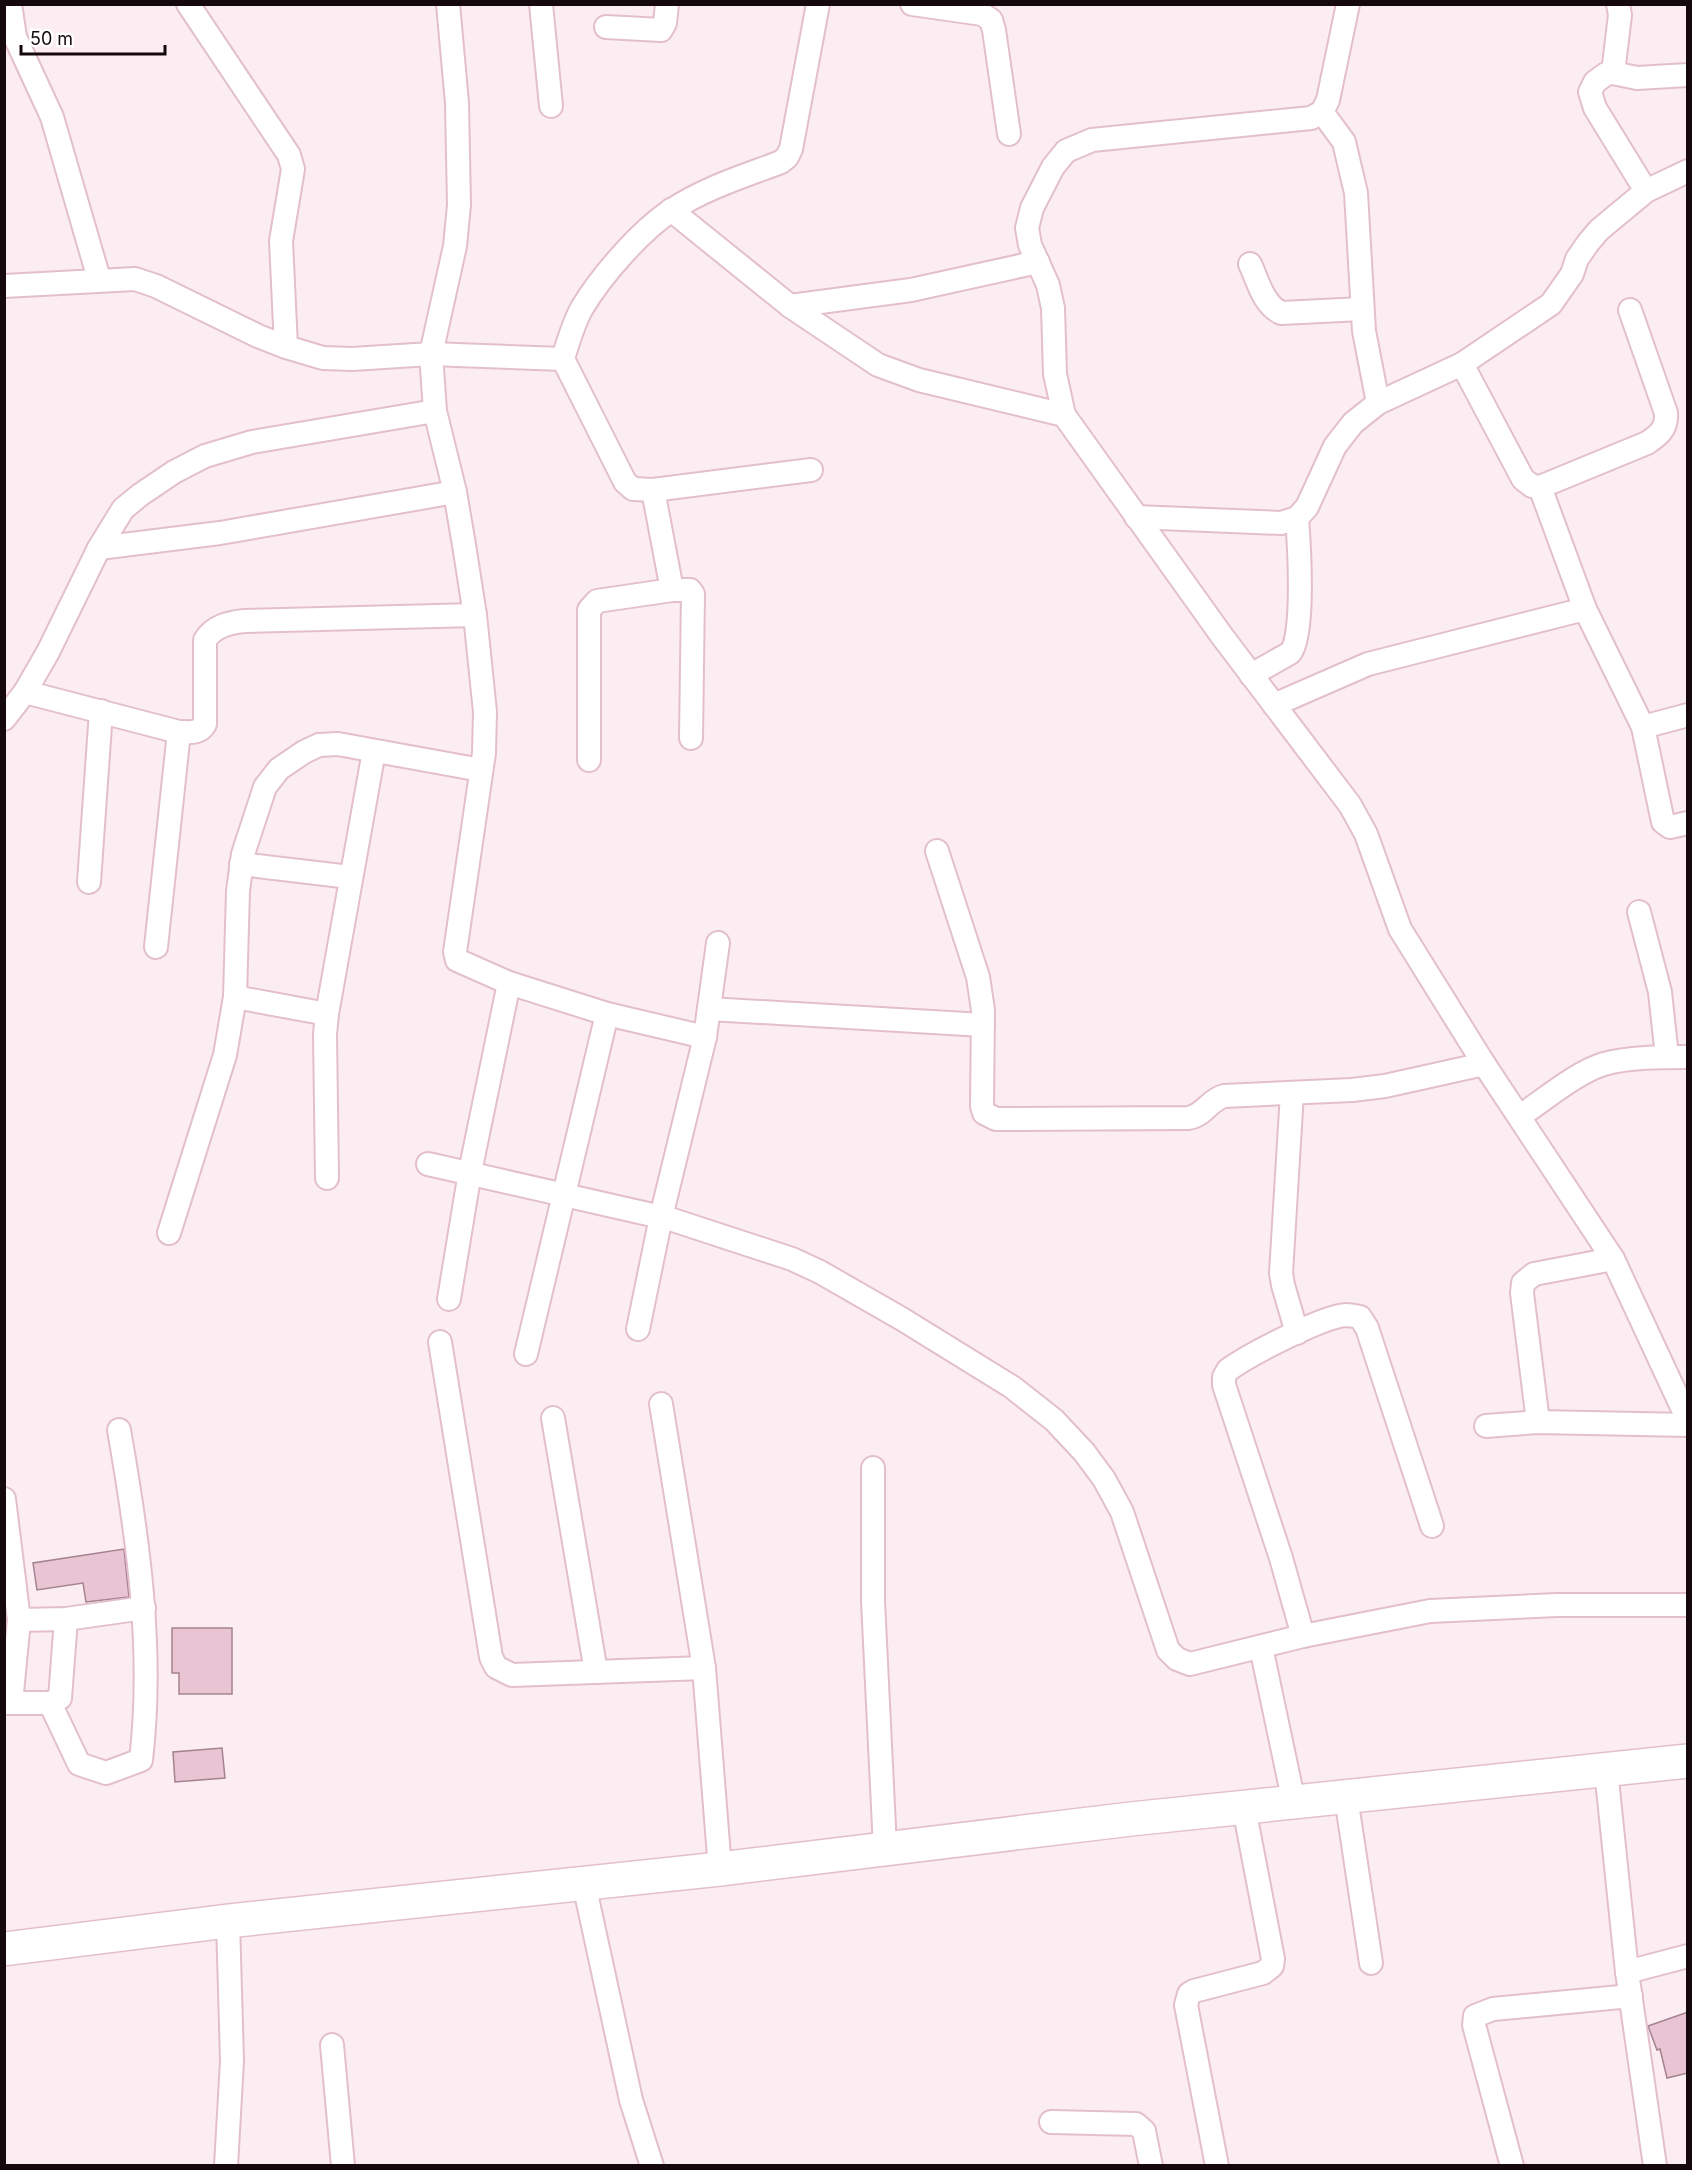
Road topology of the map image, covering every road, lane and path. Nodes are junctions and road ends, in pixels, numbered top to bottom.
1 (10, 4) edge
2 (188, 4) edge
3 (448, 4) edge
4 (541, 4) edge
5 (667, 4) edge
6 (818, 4) edge
7 (1348, 4) edge
8 (1618, 4) edge
9 (923, 6) edge
10 (606, 27) dead end
11 (1613, 73) junction
12 (1688, 75) edge
13 (551, 106) dead end
14 (1322, 112) junction
15 (1009, 135) dead end
16 (1688, 171) edge
17 (1646, 191) junction
18 (671, 210) junction
19 (1038, 262) junction
20 (1250, 264) dead end
21 (99, 279) junction
22 (4, 286) edge
23 (790, 306) junction
24 (1362, 309) junction
25 (1630, 310) dead end
26 (286, 347) junction
27 (432, 354) junction
28 (563, 359) junction
29 (1462, 364) junction
30 (1378, 403) junction
31 (435, 411) junction
32 (1064, 415) junction
33 (811, 470) dead end
34 (1540, 487) junction
35 (653, 490) junction
36 (455, 492) junction
37 (1136, 517) junction
38 (1297, 518) junction
39 (99, 548) junction
40 (672, 590) junction
41 (1585, 609) junction
42 (475, 615) junction
43 (1251, 675) junction
44 (25, 692) junction
45 (1274, 705) junction
46 (100, 711) junction
47 (1688, 715) edge
48 (4, 718) edge
49 (1643, 727) junction
50 (179, 732) junction
51 (692, 738) dead end
52 (374, 751) junction
53 (589, 760) dead end
54 (481, 770) junction
55 (1688, 823) edge
56 (937, 851) dead end
57 (241, 864) junction
58 (350, 877) junction
59 (89, 882) dead end
60 (1639, 912) dead end
61 (718, 943) dead end
62 (156, 947) dead end
63 (509, 983) junction
64 (235, 997) junction
65 (709, 1009) junction
66 (327, 1014) junction
67 (607, 1014) junction
68 (983, 1025) junction
69 (705, 1037) junction
70 (1677, 1057) edge
71 (1484, 1064) junction
72 (1292, 1093) junction
73 (1520, 1116) junction
74 (428, 1164) dead end
75 (470, 1172) junction
76 (327, 1178) dead end
77 (564, 1194) junction
78 (661, 1217) junction
79 (170, 1233) dead end
80 (1613, 1259) junction
81 (448, 1299) dead end
82 (638, 1329) dead end
83 (1297, 1333) junction
84 (441, 1342) dead end
85 (526, 1354) dead end
86 (661, 1404) dead end
87 (553, 1418) dead end
88 (1688, 1420) edge
89 (1538, 1422) junction
90 (1688, 1425) edge
91 (1486, 1426) dead end
92 (119, 1430) dead end
93 (873, 1468) dead end
94 (4, 1499) edge
95 (1432, 1526) dead end
96 (1688, 1605) edge
97 (144, 1608) junction
98 (66, 1619) junction
99 (19, 1620) junction
100 (1303, 1636) junction
101 (1261, 1647) junction
102 (704, 1668) junction
103 (596, 1672) junction
104 (8, 1702) edge
105 (50, 1703) junction
106 (1688, 1761) edge
107 (1606, 1770) junction
108 (1346, 1797) junction
109 (1294, 1803) junction
110 (1244, 1808) junction
111 (885, 1848) junction
112 (720, 1869) junction
113 (584, 1884) junction
114 (228, 1921) junction
115 (4, 1948) edge
116 (1688, 1956) edge
117 (1371, 1963) dead end
118 (1627, 1972) junction
119 (1631, 1996) junction
120 (332, 2046) dead end
121 (1051, 2122) dead end
122 (226, 2166) edge
123 (343, 2166) edge
124 (652, 2166) edge
125 (1151, 2166) edge
126 (1217, 2166) edge
127 (1512, 2166) edge
128 (1655, 2166) edge

1 - 21 street
2 - 26 street
3 - 27 street
4 - 13 street
5 - 10 street
6 - 18 street
7 - 14 street
8 - 11 street
9 - 15 street
11 - 12 street
11 - 17 street
14 - 19 street
14 - 24 street
16 - 17 street
17 - 29 street
18 - 23 street
18 - 28 street
19 - 23 street
19 - 32 street
20 - 24 street
21 - 22 street
21 - 26 street
23 - 32 street
24 - 30 street
25 - 34 street
26 - 27 street
27 - 28 street
27 - 31 street
28 - 35 street
29 - 30 street
29 - 34 street
30 - 38 street
31 - 36 street
31 - 39 street
32 - 37 street
33 - 35 street
34 - 41 street
35 - 40 street
36 - 39 street
36 - 42 street
37 - 38 street
37 - 43 street
38 - 43 street
39 - 44 street
40 - 51 street
40 - 53 street
41 - 45 street
41 - 49 street
42 - 50 street
42 - 54 street
43 - 45 street
44 - 46 street
44 - 48 street
45 - 71 street
46 - 50 street
46 - 59 street
47 - 49 street
49 - 55 street
50 - 62 street
52 - 54 street
52 - 57 street
52 - 58 street
54 - 63 street
56 - 68 street
57 - 58 street
57 - 64 street
58 - 66 street
60 - 70 street
61 - 65 street
63 - 67 street
63 - 75 street
64 - 66 street
64 - 79 street
65 - 68 street
65 - 69 street
66 - 76 street
67 - 69 street
67 - 77 street
68 - 72 street
69 - 78 street
70 - 73 street
71 - 72 street
71 - 73 street
72 - 83 street
73 - 80 street
74 - 75 street
75 - 77 street
75 - 81 street
77 - 78 street
77 - 85 street
78 - 82 street
78 - 101 street
80 - 88 street
80 - 89 street
83 - 95 street
83 - 100 street
84 - 103 street
86 - 102 street
87 - 103 street
89 - 90 street
89 - 91 street
92 - 97 street
93 - 111 street
94 - 99 street
96 - 100 street
97 - 98 street
97 - 105 street
98 - 99 street
98 - 105 street
99 - 104 street
100 - 101 street
101 - 109 street
102 - 103 street
102 - 112 street
104 - 105 street
106 - 107 highway
107 - 108 highway
107 - 118 street
108 - 109 highway
108 - 117 street
109 - 110 highway
110 - 111 highway
110 - 126 street
111 - 112 highway
112 - 113 highway
113 - 114 highway
113 - 124 street
114 - 115 highway
114 - 122 street
116 - 118 street
118 - 119 street
119 - 127 street
119 - 128 street
120 - 123 street
121 - 125 street

